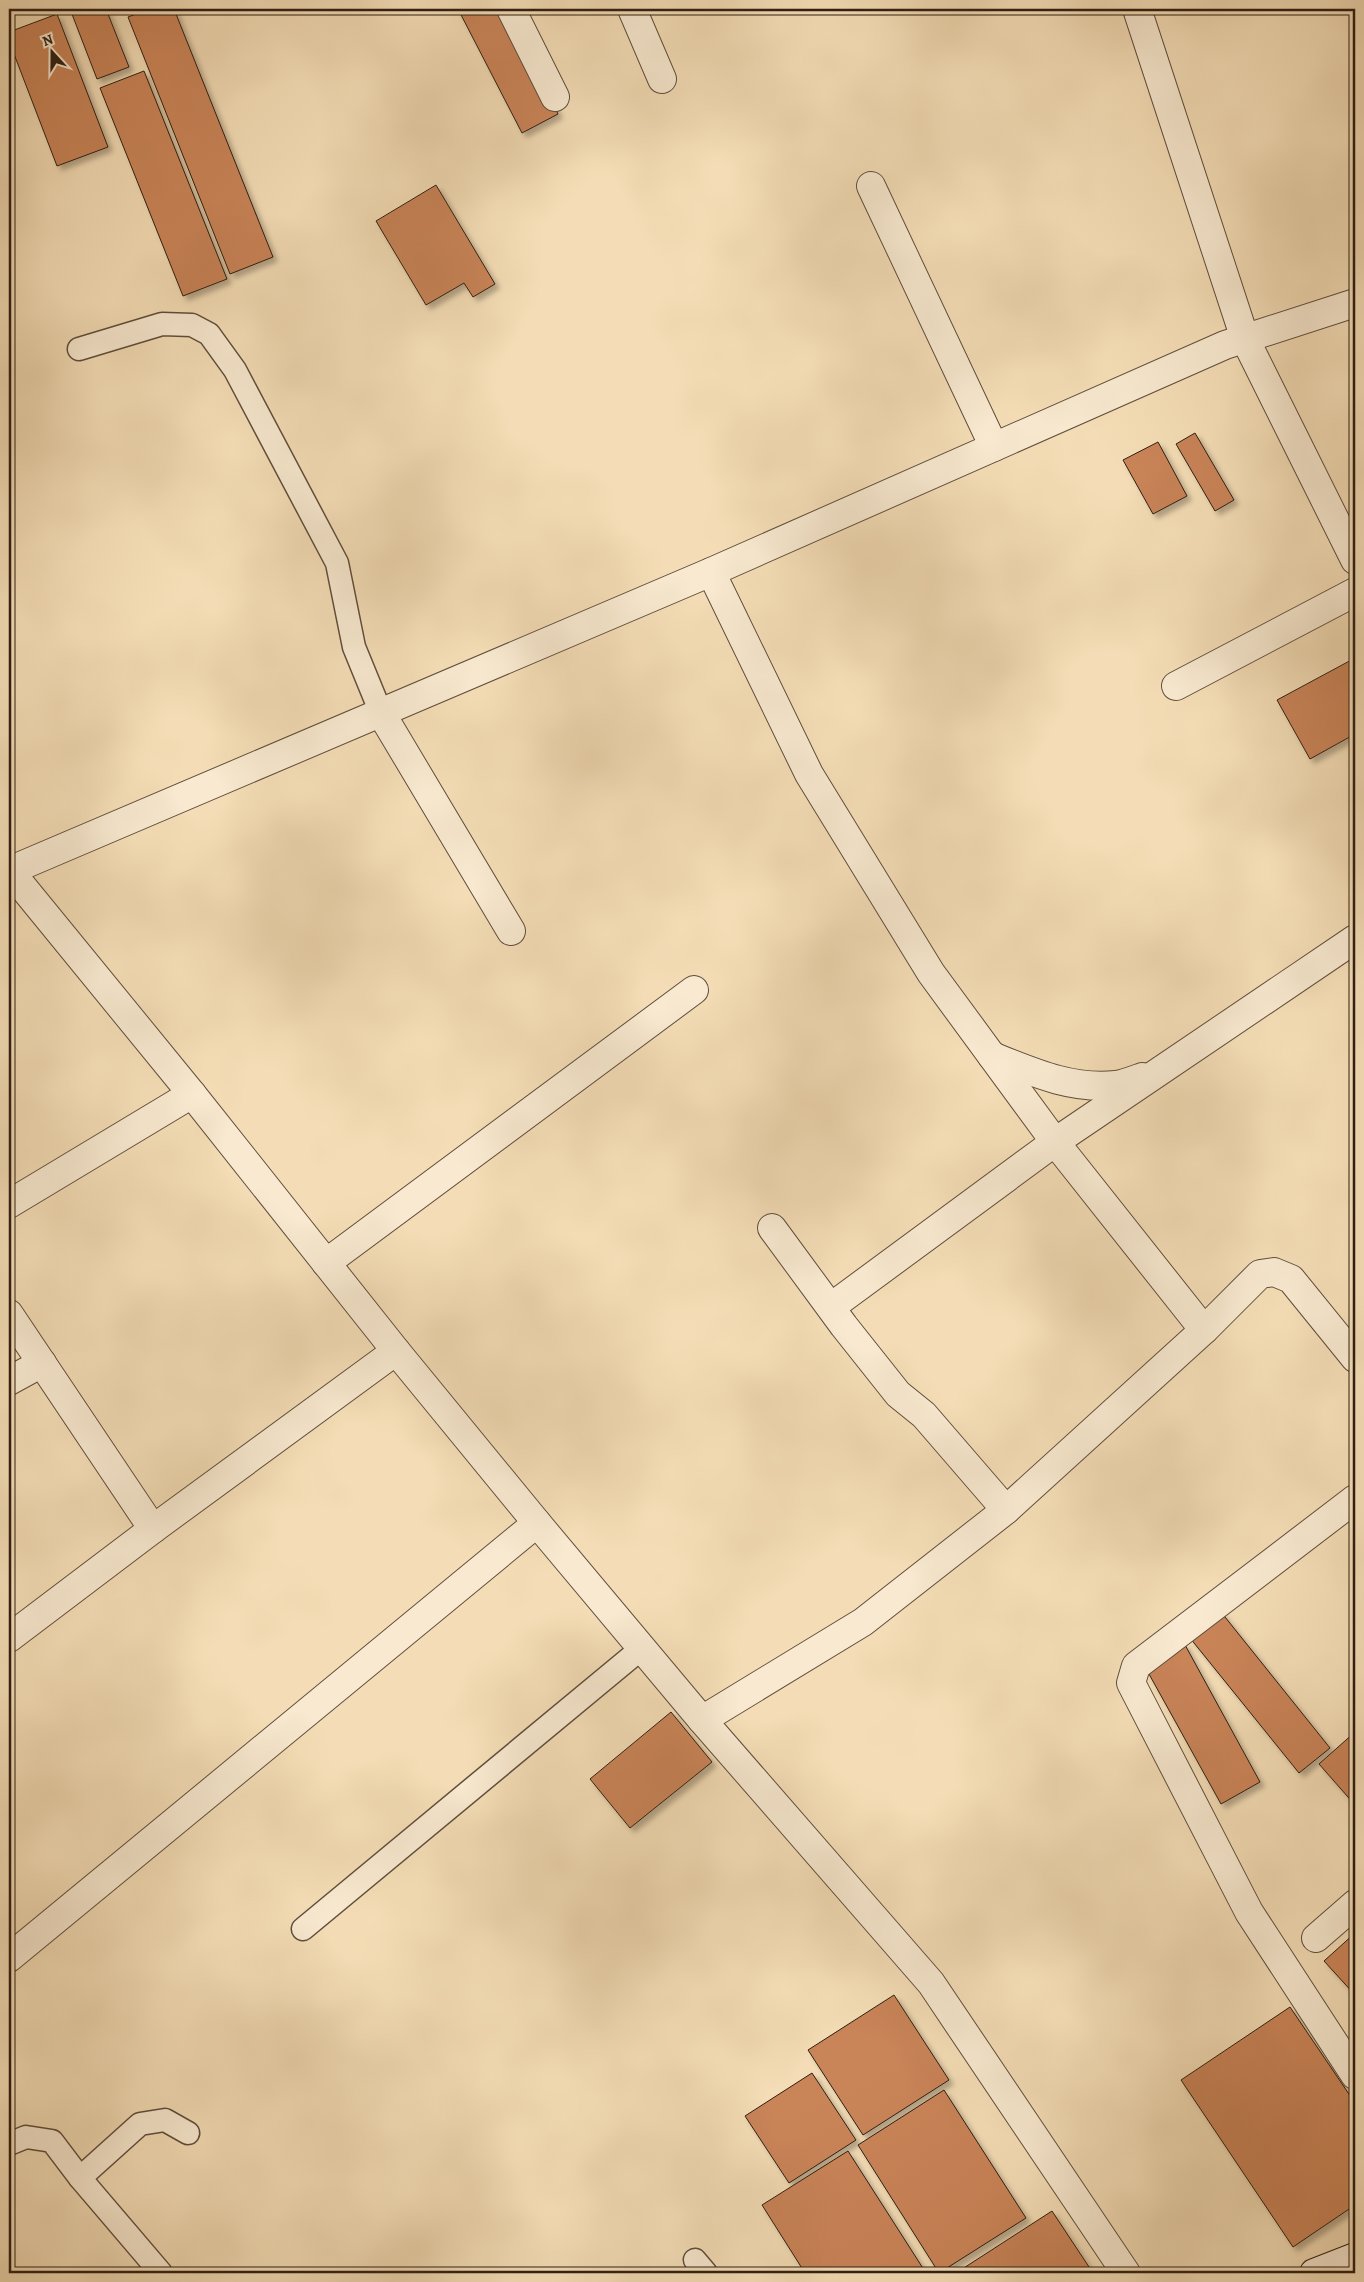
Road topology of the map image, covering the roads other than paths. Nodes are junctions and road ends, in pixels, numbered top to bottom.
1 (511, 9) edge
2 (632, 9) edge
3 (1137, 9) edge
4 (662, 79) dead end
5 (555, 97) dead end
6 (872, 186) dead end
7 (1355, 303) edge
8 (1246, 339) junction
9 (78, 349) dead end
10 (994, 447) junction
11 (1355, 560) edge
12 (711, 572) junction
13 (1355, 592) edge
14 (1176, 686) dead end
15 (381, 713) junction
16 (9, 871) edge
17 (511, 931) dead end
18 (1355, 939) edge
19 (694, 990) dead end
20 (992, 1056) junction
21 (1158, 1072) junction
22 (192, 1094) junction
23 (1055, 1142) junction
24 (9, 1204) edge
25 (772, 1228) dead end
26 (326, 1263) junction
27 (831, 1307) junction
28 (9, 1314) edge
29 (1204, 1330) junction
30 (396, 1351) junction
31 (1355, 1358) edge
32 (42, 1362) junction
33 (9, 1381) edge
34 (1355, 1499) edge
35 (1006, 1510) junction
36 (537, 1523) junction
37 (152, 1529) junction
38 (9, 1638) edge
39 (642, 1648) junction
40 (702, 1720) junction
41 (1355, 1904) edge
42 (303, 1929) dead end
43 (1316, 1938) dead end
44 (9, 1958) edge
45 (1355, 2075) edge
46 (188, 2133) dead end
47 (9, 2144) edge
48 (80, 2178) junction
49 (1355, 2257) edge
50 (160, 2273) edge
51 (1126, 2273) edge
52 (1314, 2273) edge

1 - 5 street
2 - 4 street
3 - 8 street
6 - 10 street
7 - 8 street
8 - 10 street
8 - 11 street
9 - 15 lane
10 - 12 street
12 - 15 street
12 - 20 street
13 - 14 street
15 - 16 street
15 - 17 street
16 - 22 street
18 - 21 street
19 - 26 street
20 - 21 street
20 - 23 street
21 - 23 street
22 - 24 street
22 - 26 street
23 - 27 street
23 - 29 street
25 - 27 street
26 - 30 street
27 - 35 street
28 - 32 street
29 - 31 street
29 - 35 street
30 - 36 street
30 - 37 street
32 - 33 street
32 - 37 street
34 - 45 street
35 - 40 street
36 - 39 street
36 - 44 street
37 - 38 street
39 - 40 street
39 - 42 lane
40 - 51 street
41 - 43 street
46 - 48 lane
47 - 48 lane
48 - 50 lane
49 - 52 street

